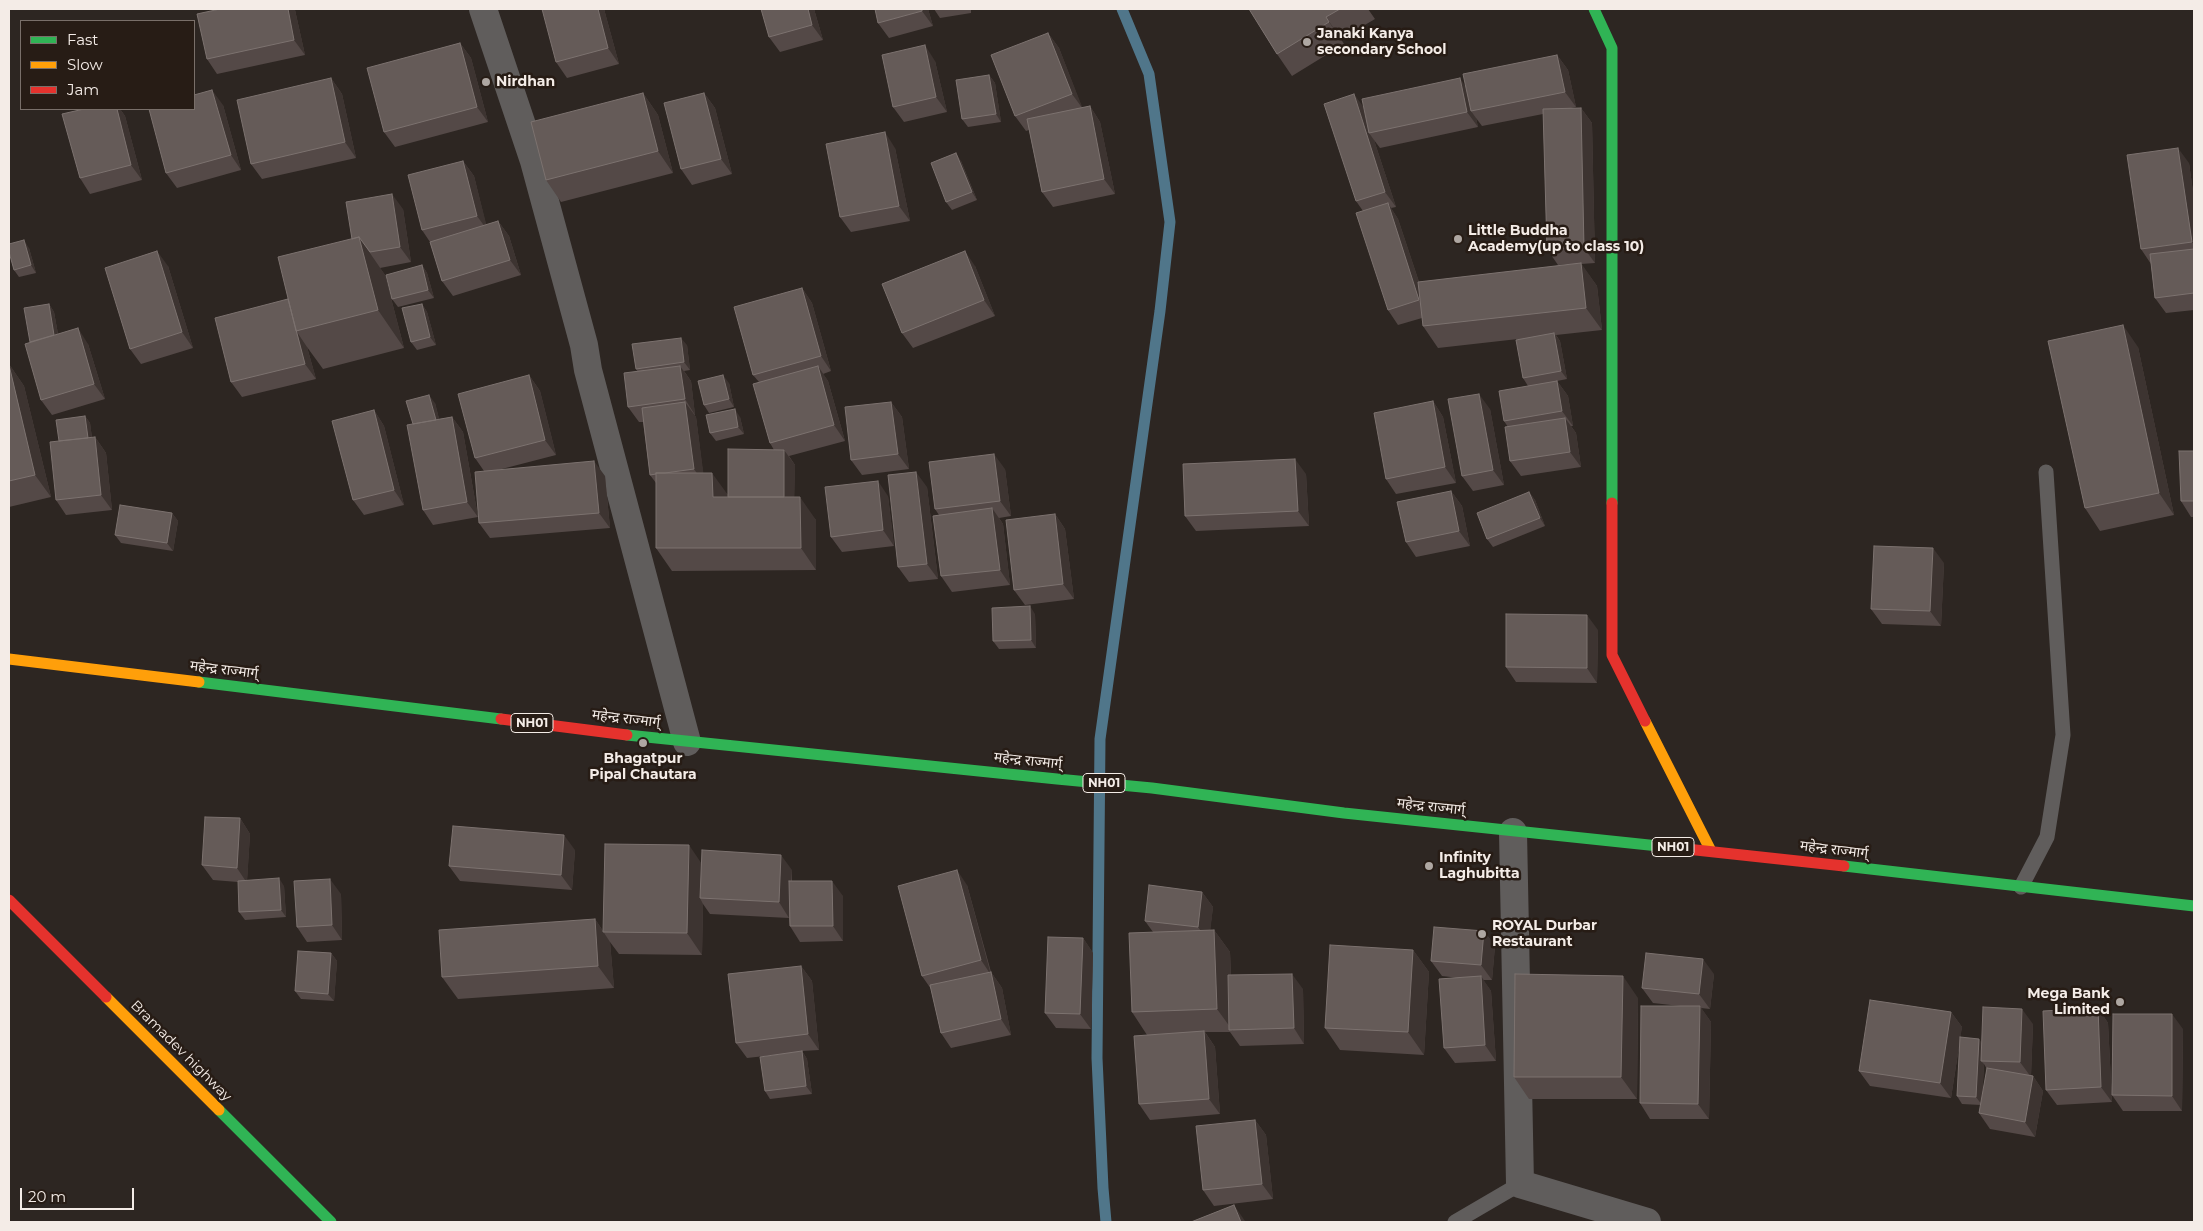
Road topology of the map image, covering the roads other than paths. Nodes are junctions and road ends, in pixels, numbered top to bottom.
1 (483, 9) edge
2 (1594, 9) edge
3 (2046, 472) dead end
4 (9, 658) edge
5 (686, 742) junction
6 (1513, 832) junction
7 (1711, 851) junction
8 (2021, 887) junction
9 (9, 900) edge
10 (2194, 906) edge
11 (1520, 1184) junction
12 (332, 1222) edge
13 (1455, 1222) edge
14 (1647, 1222) edge

1 - 5 street
2 - 7 main road
3 - 8 lane
4 - 5 main road, महेन्द्र राज्मार्ग् / NH01
5 - 6 main road, महेन्द्र राज्मार्ग् / NH01
6 - 7 main road, महेन्द्र राज्मार्ग् / NH01
6 - 11 street
7 - 8 main road, महेन्द्र राज्मार्ग् / NH01
8 - 10 main road, महेन्द्र राज्मार्ग् / NH01
9 - 12 main road, Bramadev highway
11 - 13 lane
11 - 14 street

